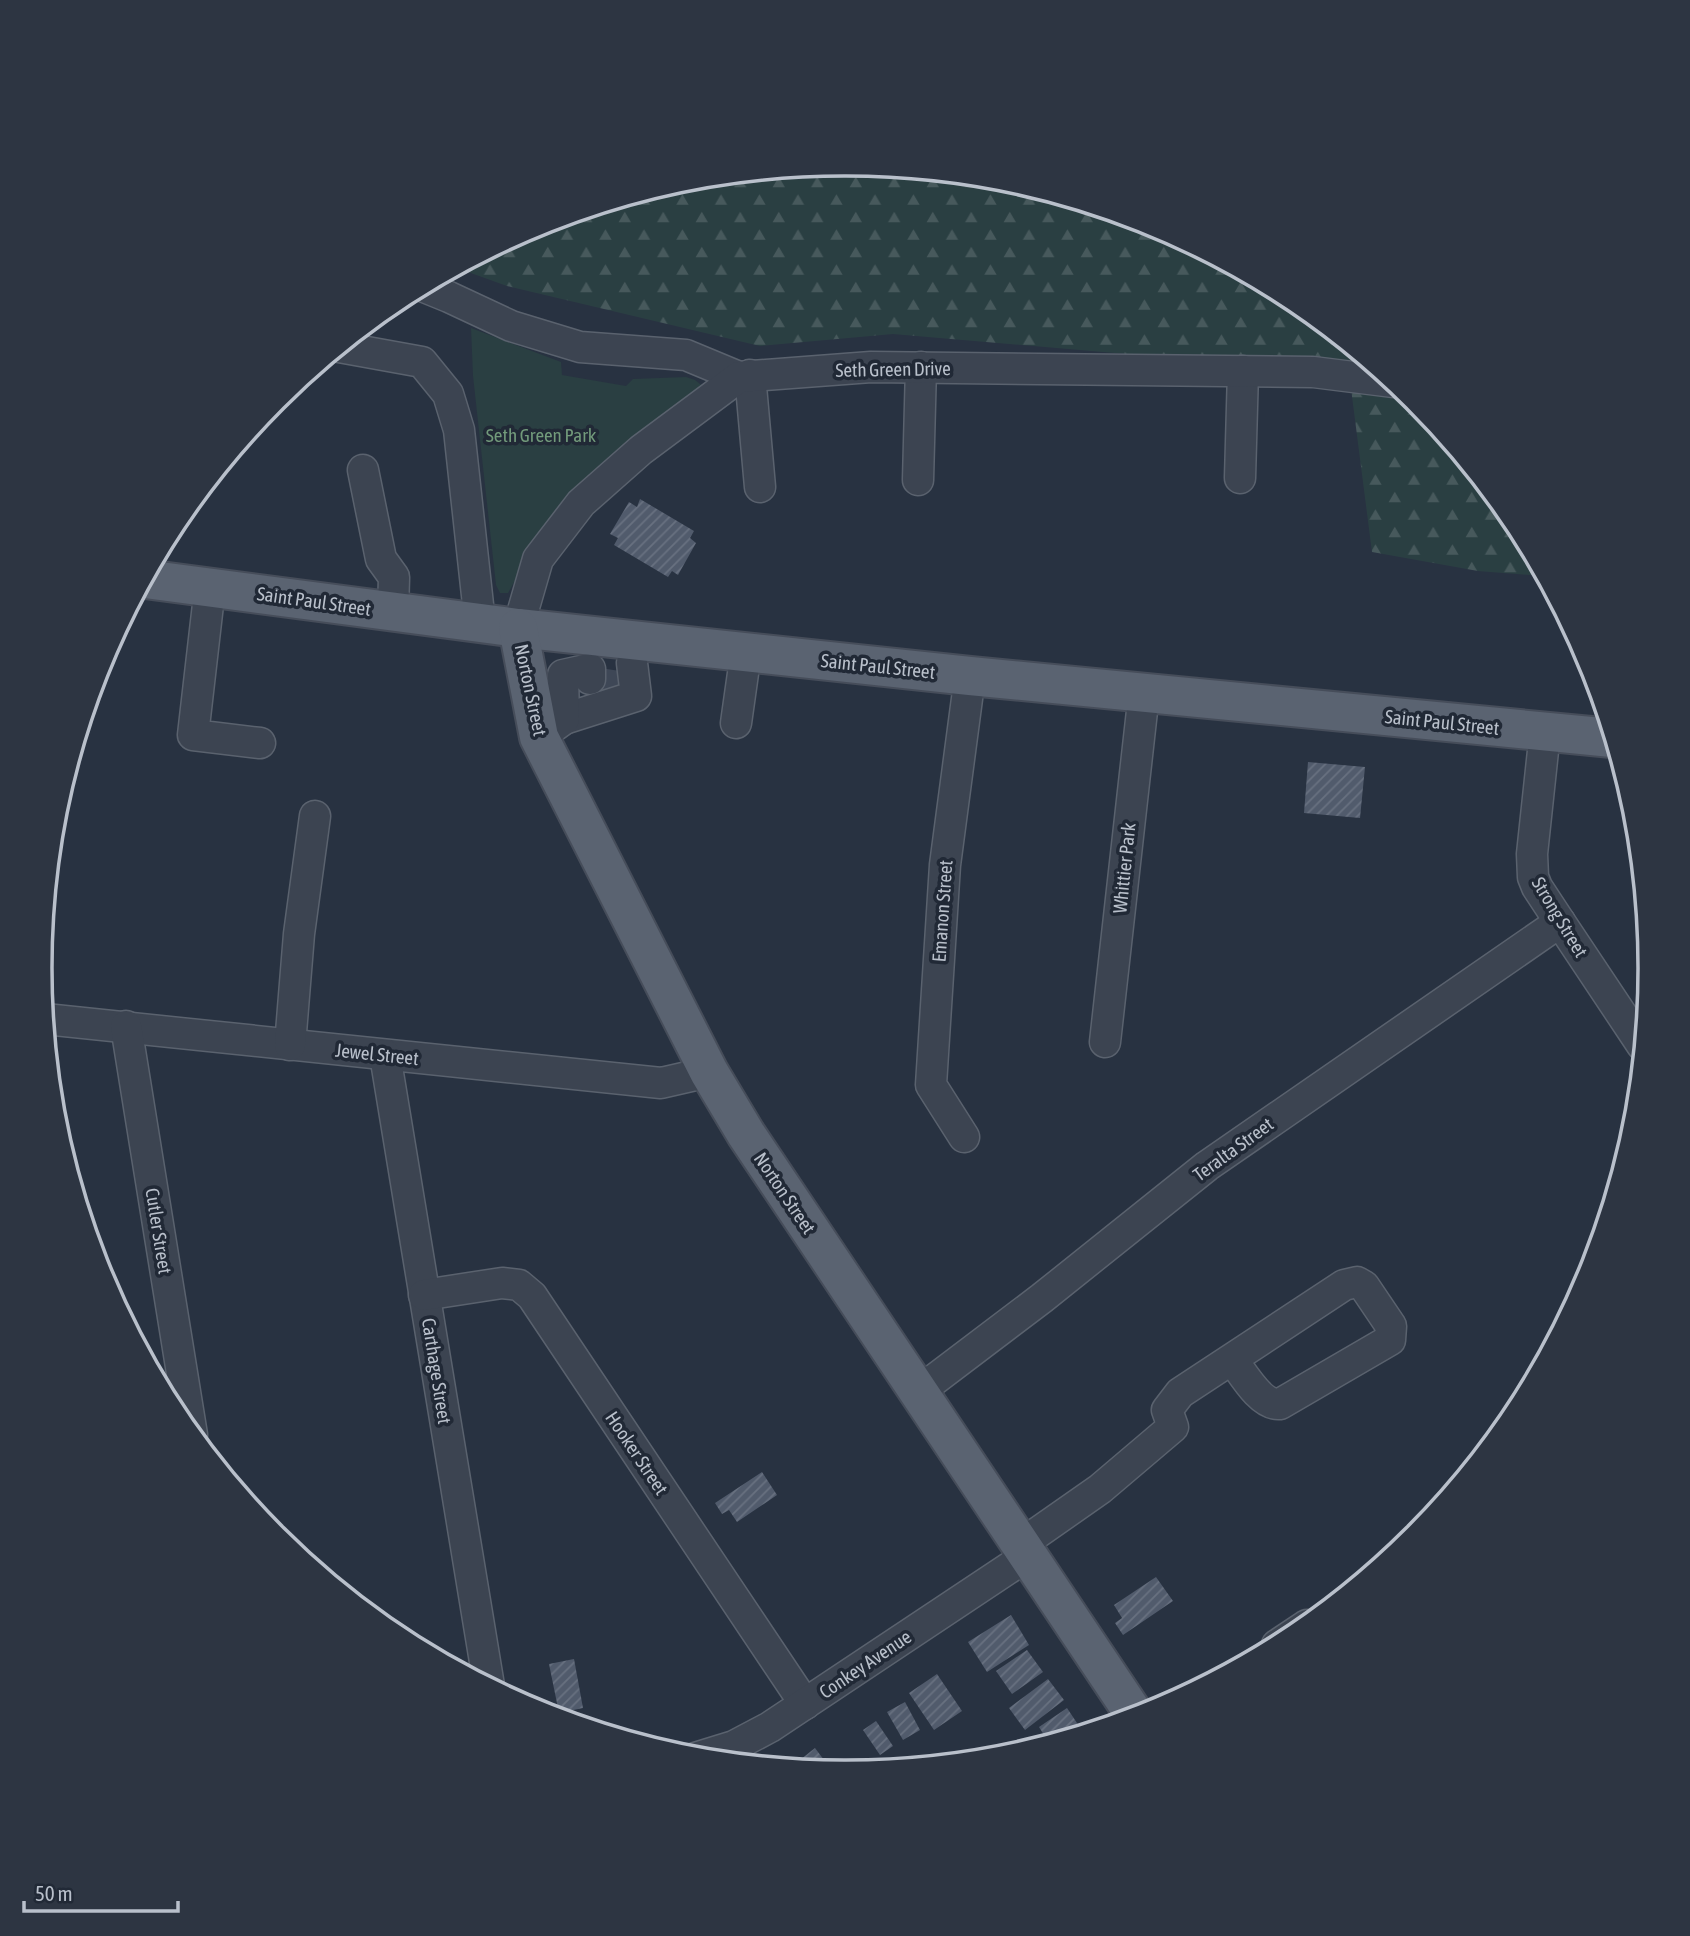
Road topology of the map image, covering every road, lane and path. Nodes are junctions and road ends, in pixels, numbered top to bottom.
1 (434, 291) edge
2 (350, 349) edge
3 (921, 367) junction
4 (1243, 371) junction
5 (744, 376) junction
6 (1376, 380) edge
7 (363, 470) dead end
8 (1240, 478) dead end
9 (918, 480) dead end
10 (760, 487) dead end
11 (154, 580) edge
12 (210, 587) junction
13 (393, 612) junction
14 (480, 623) junction
15 (518, 628) junction
16 (746, 652) junction
17 (970, 676) junction
18 (600, 685) junction
19 (1144, 693) junction
20 (736, 723) dead end
21 (1545, 732) junction
22 (1602, 737) edge
23 (260, 743) dead end
24 (315, 816) dead end
25 (1560, 922) junction
26 (54, 1020) edge
27 (126, 1026) junction
28 (1635, 1034) edge
29 (1105, 1042) dead end
30 (290, 1045) junction
31 (385, 1055) junction
32 (709, 1072) junction
33 (964, 1137) dead end
34 (424, 1295) junction
35 (1232, 1359) junction
36 (918, 1392) junction
37 (188, 1411) edge
38 (1023, 1550) junction
39 (487, 1675) edge
40 (805, 1704) junction
41 (1129, 1707) edge
42 (723, 1751) edge

1 - 5 street
2 - 14 street
3 - 4 street, Seth Green Drive
3 - 5 street, Seth Green Drive
3 - 9 street
4 - 6 street, Seth Green Drive
4 - 8 street
5 - 10 street
5 - 15 street
7 - 13 street
11 - 12 main road, Saint Paul Street
12 - 13 main road, Saint Paul Street
12 - 23 street
13 - 14 main road, Saint Paul Street
14 - 15 main road, Saint Paul Street
15 - 18 main road, Norton Street
15 - 18 main road, Saint Paul Street
16 - 17 main road, Saint Paul Street
16 - 18 main road, Saint Paul Street
16 - 20 street
17 - 19 main road, Saint Paul Street
17 - 33 street, Emanon Street
18 - 32 main road, Norton Street
19 - 21 main road, Saint Paul Street
19 - 29 street, Whittier Park
21 - 22 main road, Saint Paul Street
21 - 25 street, Strong Street
24 - 30 street
25 - 28 street, Strong Street
25 - 36 street, Teralta Street
26 - 27 street, Jewel Street
27 - 30 street, Jewel Street
27 - 37 street, Cutler Street
30 - 31 street, Jewel Street
31 - 32 street, Jewel Street
31 - 34 street, Carthage Street
32 - 36 main road, Norton Street
34 - 39 street, Carthage Street
34 - 40 street, Hooker Street
35 - 35 street
35 - 38 street, Conkey Avenue
36 - 38 main road, Norton Street
38 - 40 street, Conkey Avenue
38 - 41 main road, Norton Street
40 - 42 street, Conkey Avenue

